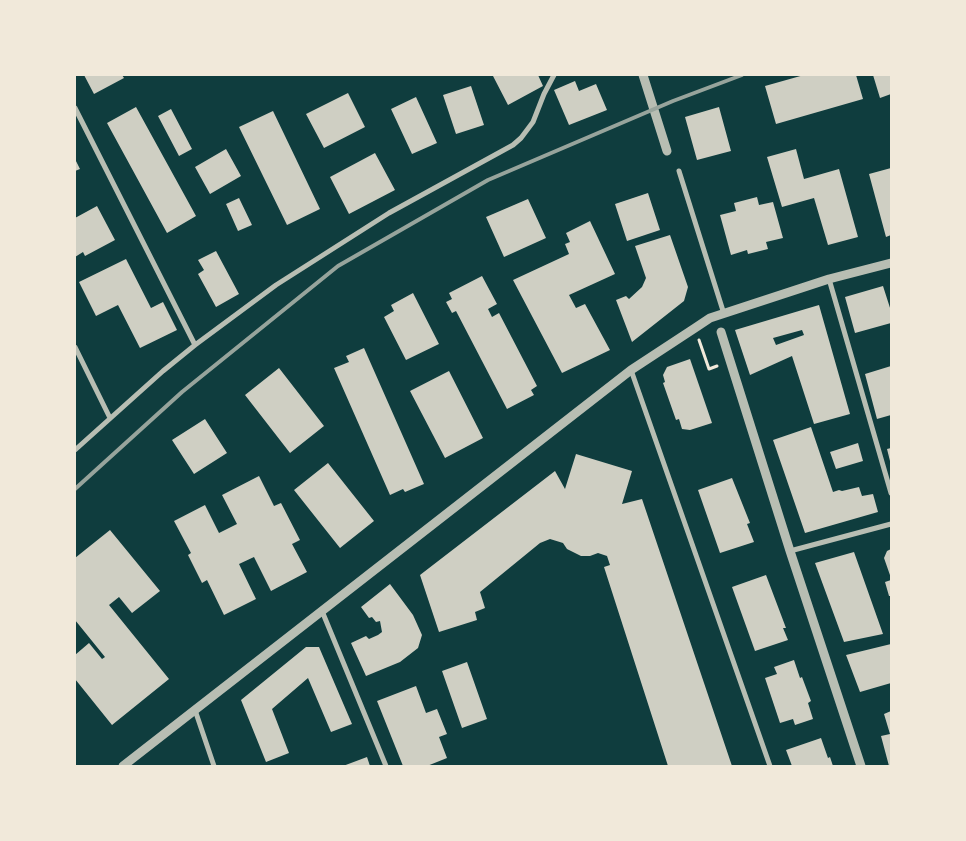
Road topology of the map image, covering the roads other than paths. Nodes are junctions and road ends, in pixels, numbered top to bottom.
1 (554, 75) edge
2 (643, 75) edge
3 (75, 108) edge
4 (667, 151) dead end
5 (680, 171) dead end
6 (891, 263) edge
7 (829, 279) junction
8 (724, 314) junction
9 (721, 332) dead end
10 (195, 345) junction
11 (75, 347) edge
12 (631, 370) junction
13 (110, 418) junction
14 (75, 450) edge
15 (891, 493) edge
16 (891, 524) edge
17 (790, 551) junction
18 (322, 611) junction
19 (194, 710) junction
20 (123, 766) edge
21 (214, 766) edge
22 (386, 766) edge
23 (770, 766) edge
24 (861, 766) edge

1 - 10 street
2 - 4 street
3 - 10 street
5 - 8 street
6 - 7 street
7 - 8 street
7 - 15 street
8 - 12 street
9 - 17 street
10 - 13 street
11 - 13 street
12 - 18 street
12 - 23 street
13 - 14 street
16 - 17 street
17 - 24 street
18 - 19 street
18 - 22 street
19 - 20 street
19 - 21 street

